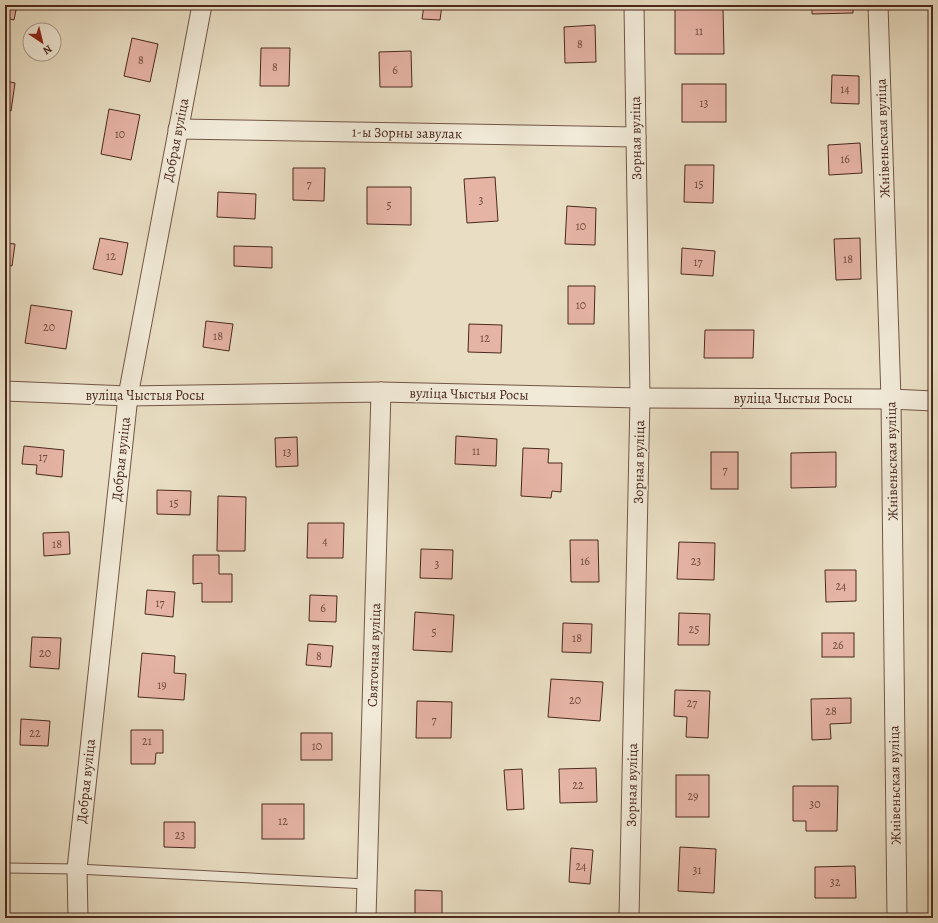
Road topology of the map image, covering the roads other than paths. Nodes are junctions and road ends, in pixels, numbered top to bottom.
1 (202, 5) edge
2 (634, 5) edge
3 (878, 5) edge
4 (178, 129) junction
5 (636, 137) junction
6 (5, 391) edge
7 (381, 392) junction
8 (128, 396) junction
9 (640, 398) junction
10 (891, 399) junction
11 (933, 401) edge
12 (5, 868) edge
13 (77, 868) junction
14 (367, 884) junction
15 (78, 918) edge
16 (366, 918) edge
17 (629, 918) edge
18 (896, 918) edge

1 - 4 street, Добрая вуліца
2 - 5 street, Зорная вуліца
3 - 10 street, Жнівеньская вуліца
4 - 5 street, 1-ы Зорны завулак
4 - 8 street, Добрая вуліца
5 - 9 street, Зорная вуліца
6 - 8 street, вуліца Чыстыя Росы
7 - 8 street, вуліца Чыстыя Росы
7 - 9 street, вуліца Чыстыя Росы
7 - 14 street, Святочная вуліца
8 - 13 street, Добрая вуліца
9 - 10 street, вуліца Чыстыя Росы
9 - 17 street, Зорная вуліца
10 - 11 street, вуліца Чыстыя Росы
10 - 18 street, Жнівеньская вуліца
12 - 13 lane
13 - 14 lane
13 - 15 street, Добрая вуліца
14 - 16 street, Святочная вуліца

